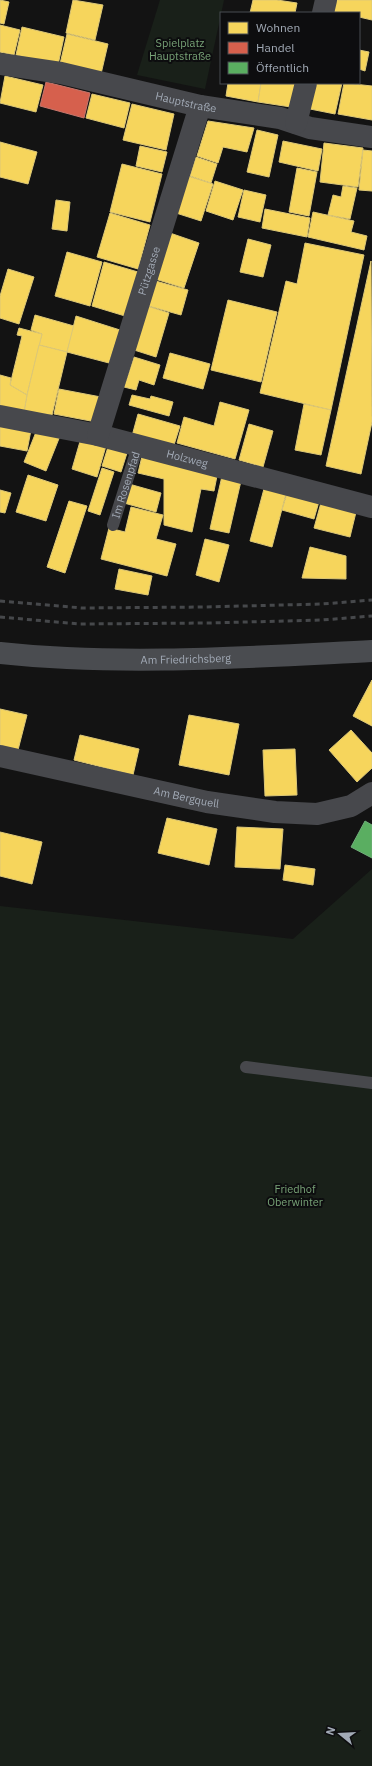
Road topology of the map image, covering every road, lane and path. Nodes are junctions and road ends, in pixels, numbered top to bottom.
1 (326, 0) edge
2 (323, 12) edge
3 (0, 64) edge
4 (306, 84) edge
5 (200, 106) junction
6 (296, 123) junction
7 (372, 137) edge
8 (0, 416) edge
9 (98, 435) junction
10 (138, 446) junction
11 (372, 507) edge
12 (114, 526) dead end
13 (372, 651) edge
14 (0, 653) edge
15 (0, 756) edge
16 (372, 793) edge
17 (246, 1067) dead end
18 (372, 1082) edge

1 - 2 street
3 - 5 street, Hauptstraße
4 - 6 street
5 - 6 street, Hauptstraße
5 - 9 street, Pützgasse
6 - 7 street, Hauptstraße
8 - 9 street, Holzweg
9 - 10 street, Holzweg
10 - 11 street, Holzweg
10 - 12 lane, Im Rosenpfad
13 - 14 street, Am Friedrichsberg
15 - 16 street, Am Bergquell
17 - 18 lane

